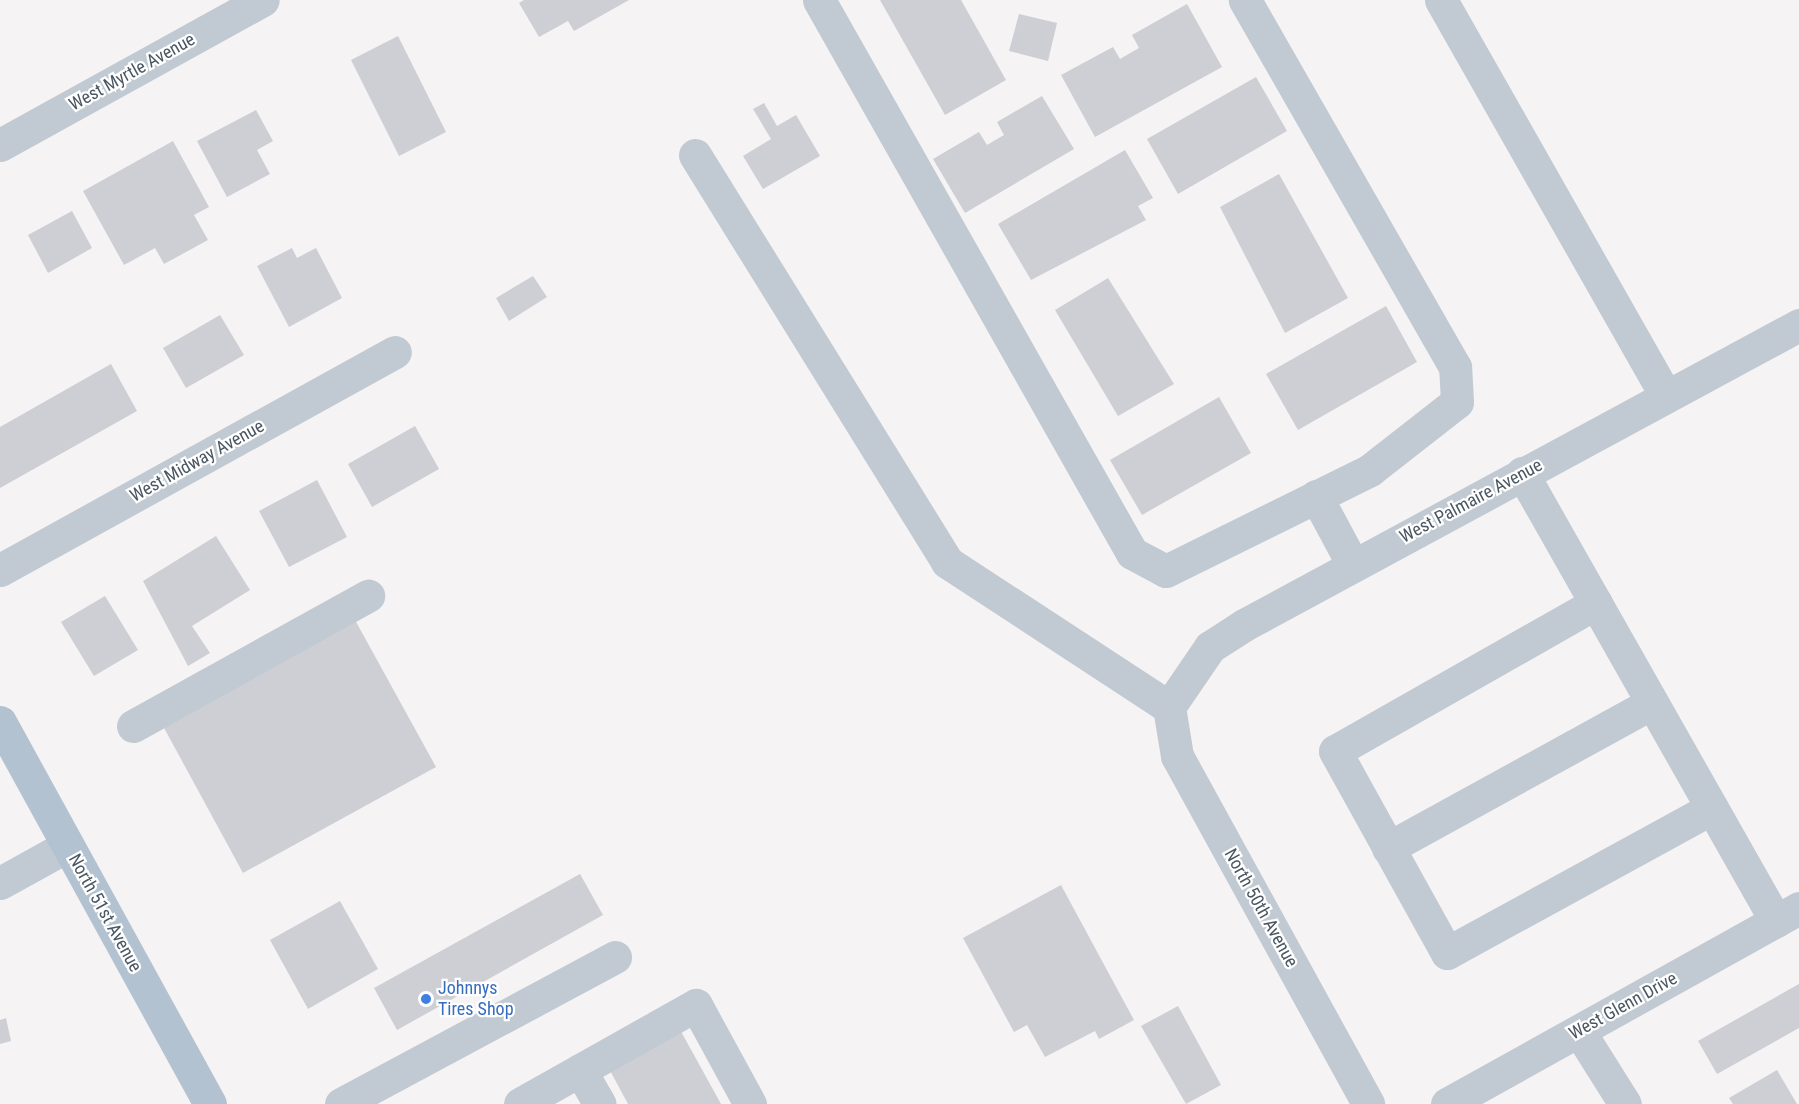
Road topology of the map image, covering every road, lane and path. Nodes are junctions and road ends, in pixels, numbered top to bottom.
1 (263, 0) edge
2 (819, 0) edge
3 (1245, 0) edge
4 (1441, 0) edge
5 (0, 145) edge
6 (695, 155) dead end
7 (1799, 325) edge
8 (394, 352) dead end
9 (1666, 396) junction
10 (1522, 473) junction
11 (1316, 496) junction
12 (1353, 565) junction
13 (0, 570) edge
14 (369, 596) dead end
15 (1596, 603) junction
16 (1652, 702) junction
17 (1169, 707) junction
18 (0, 722) edge
19 (133, 726) dead end
20 (1712, 808) junction
21 (67, 846) junction
22 (1388, 848) junction
23 (0, 883) edge
24 (1788, 915) edge
25 (615, 957) dead end
26 (1579, 1031) junction
27 (580, 1070) junction
28 (210, 1104) edge
29 (341, 1104) edge
30 (520, 1104) edge
31 (600, 1104) edge
32 (750, 1104) edge
33 (1368, 1104) edge
34 (1447, 1104) edge
35 (1624, 1104) edge

1 - 5 street, West Myrtle Avenue
2 - 11 street
3 - 11 street
4 - 9 street
6 - 17 street
7 - 9 street, West Palmaire Avenue
8 - 13 street, West Midway Avenue
9 - 10 street, West Palmaire Avenue
10 - 12 street, West Palmaire Avenue
10 - 15 street
11 - 12 street
12 - 17 street, West Palmaire Avenue
14 - 19 street
15 - 16 street
15 - 22 street
16 - 20 street
16 - 22 street
17 - 33 street, North 50th Avenue
18 - 21 main road, North 51st Avenue
20 - 22 street
20 - 24 street
21 - 23 street
21 - 28 main road, North 51st Avenue
24 - 26 street, West Glenn Drive
25 - 29 street
26 - 34 street, West Glenn Drive
26 - 35 street
27 - 30 street
27 - 31 street
27 - 32 street

